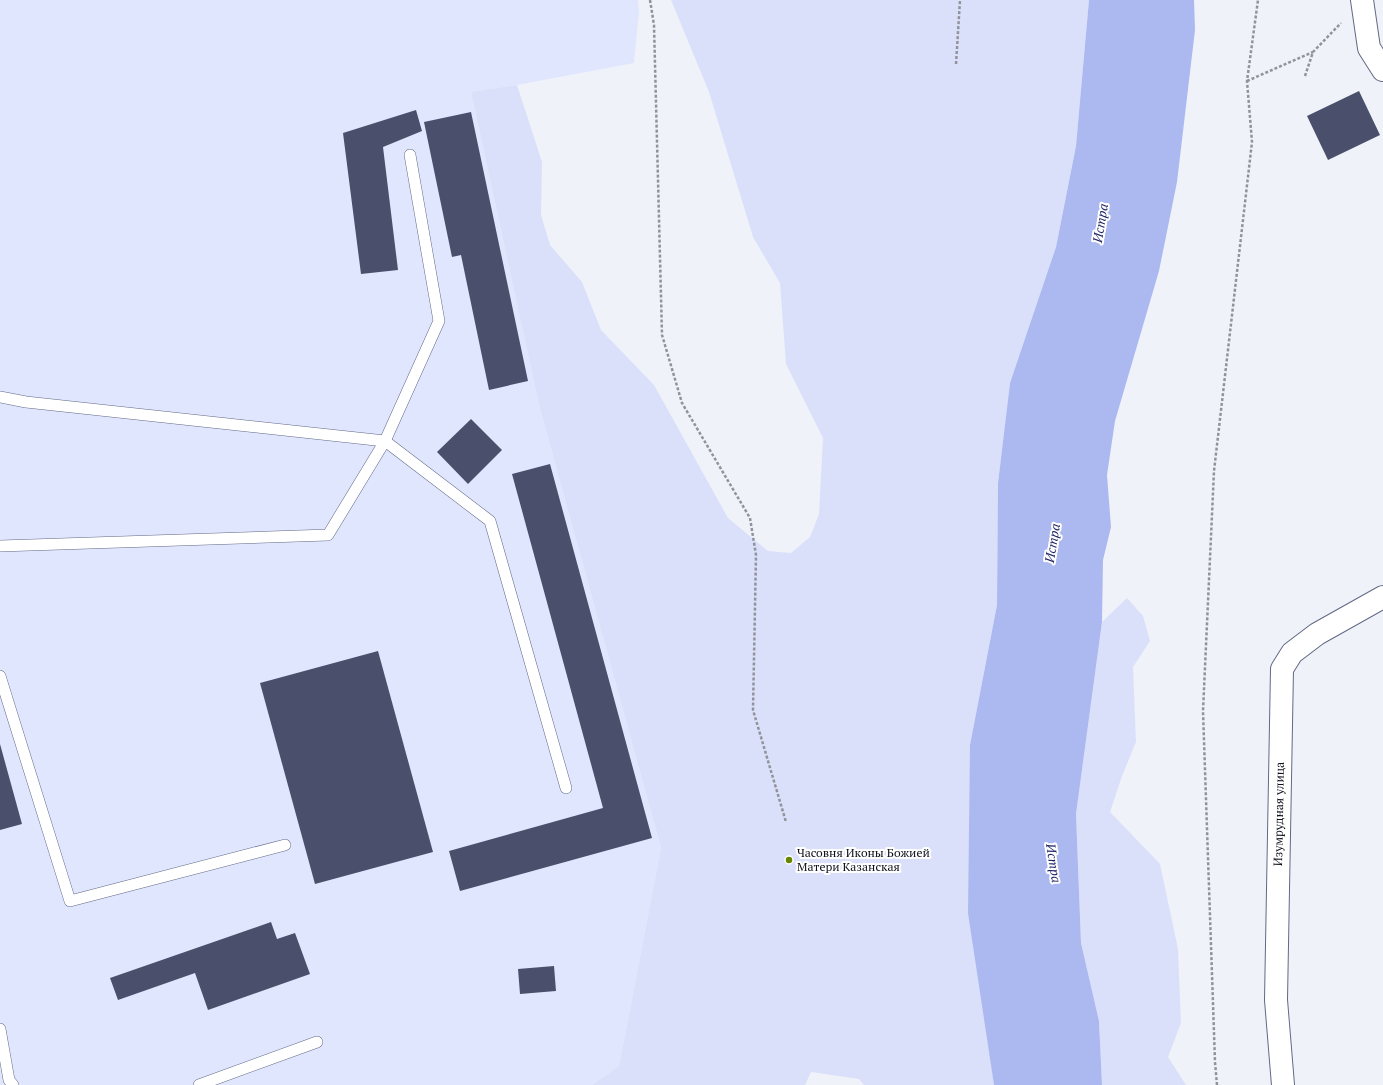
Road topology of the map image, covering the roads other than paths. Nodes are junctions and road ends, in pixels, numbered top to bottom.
1 (1362, 1) edge
2 (1376, 54) edge
3 (1383, 70) edge
4 (410, 155) dead end
5 (0, 397) edge
6 (384, 442) junction
7 (0, 546) edge
8 (1383, 597) edge
9 (0, 676) edge
10 (566, 788) dead end
11 (285, 845) dead end
12 (0, 1029) edge
13 (317, 1042) dead end
14 (13, 1085) edge
15 (199, 1085) edge
16 (1283, 1085) edge

1 - 2 street
2 - 3 street
4 - 6 lane
5 - 6 lane
6 - 7 lane
6 - 10 lane
8 - 16 street, Изумрудная улица
9 - 11 lane
12 - 14 lane
13 - 15 lane

